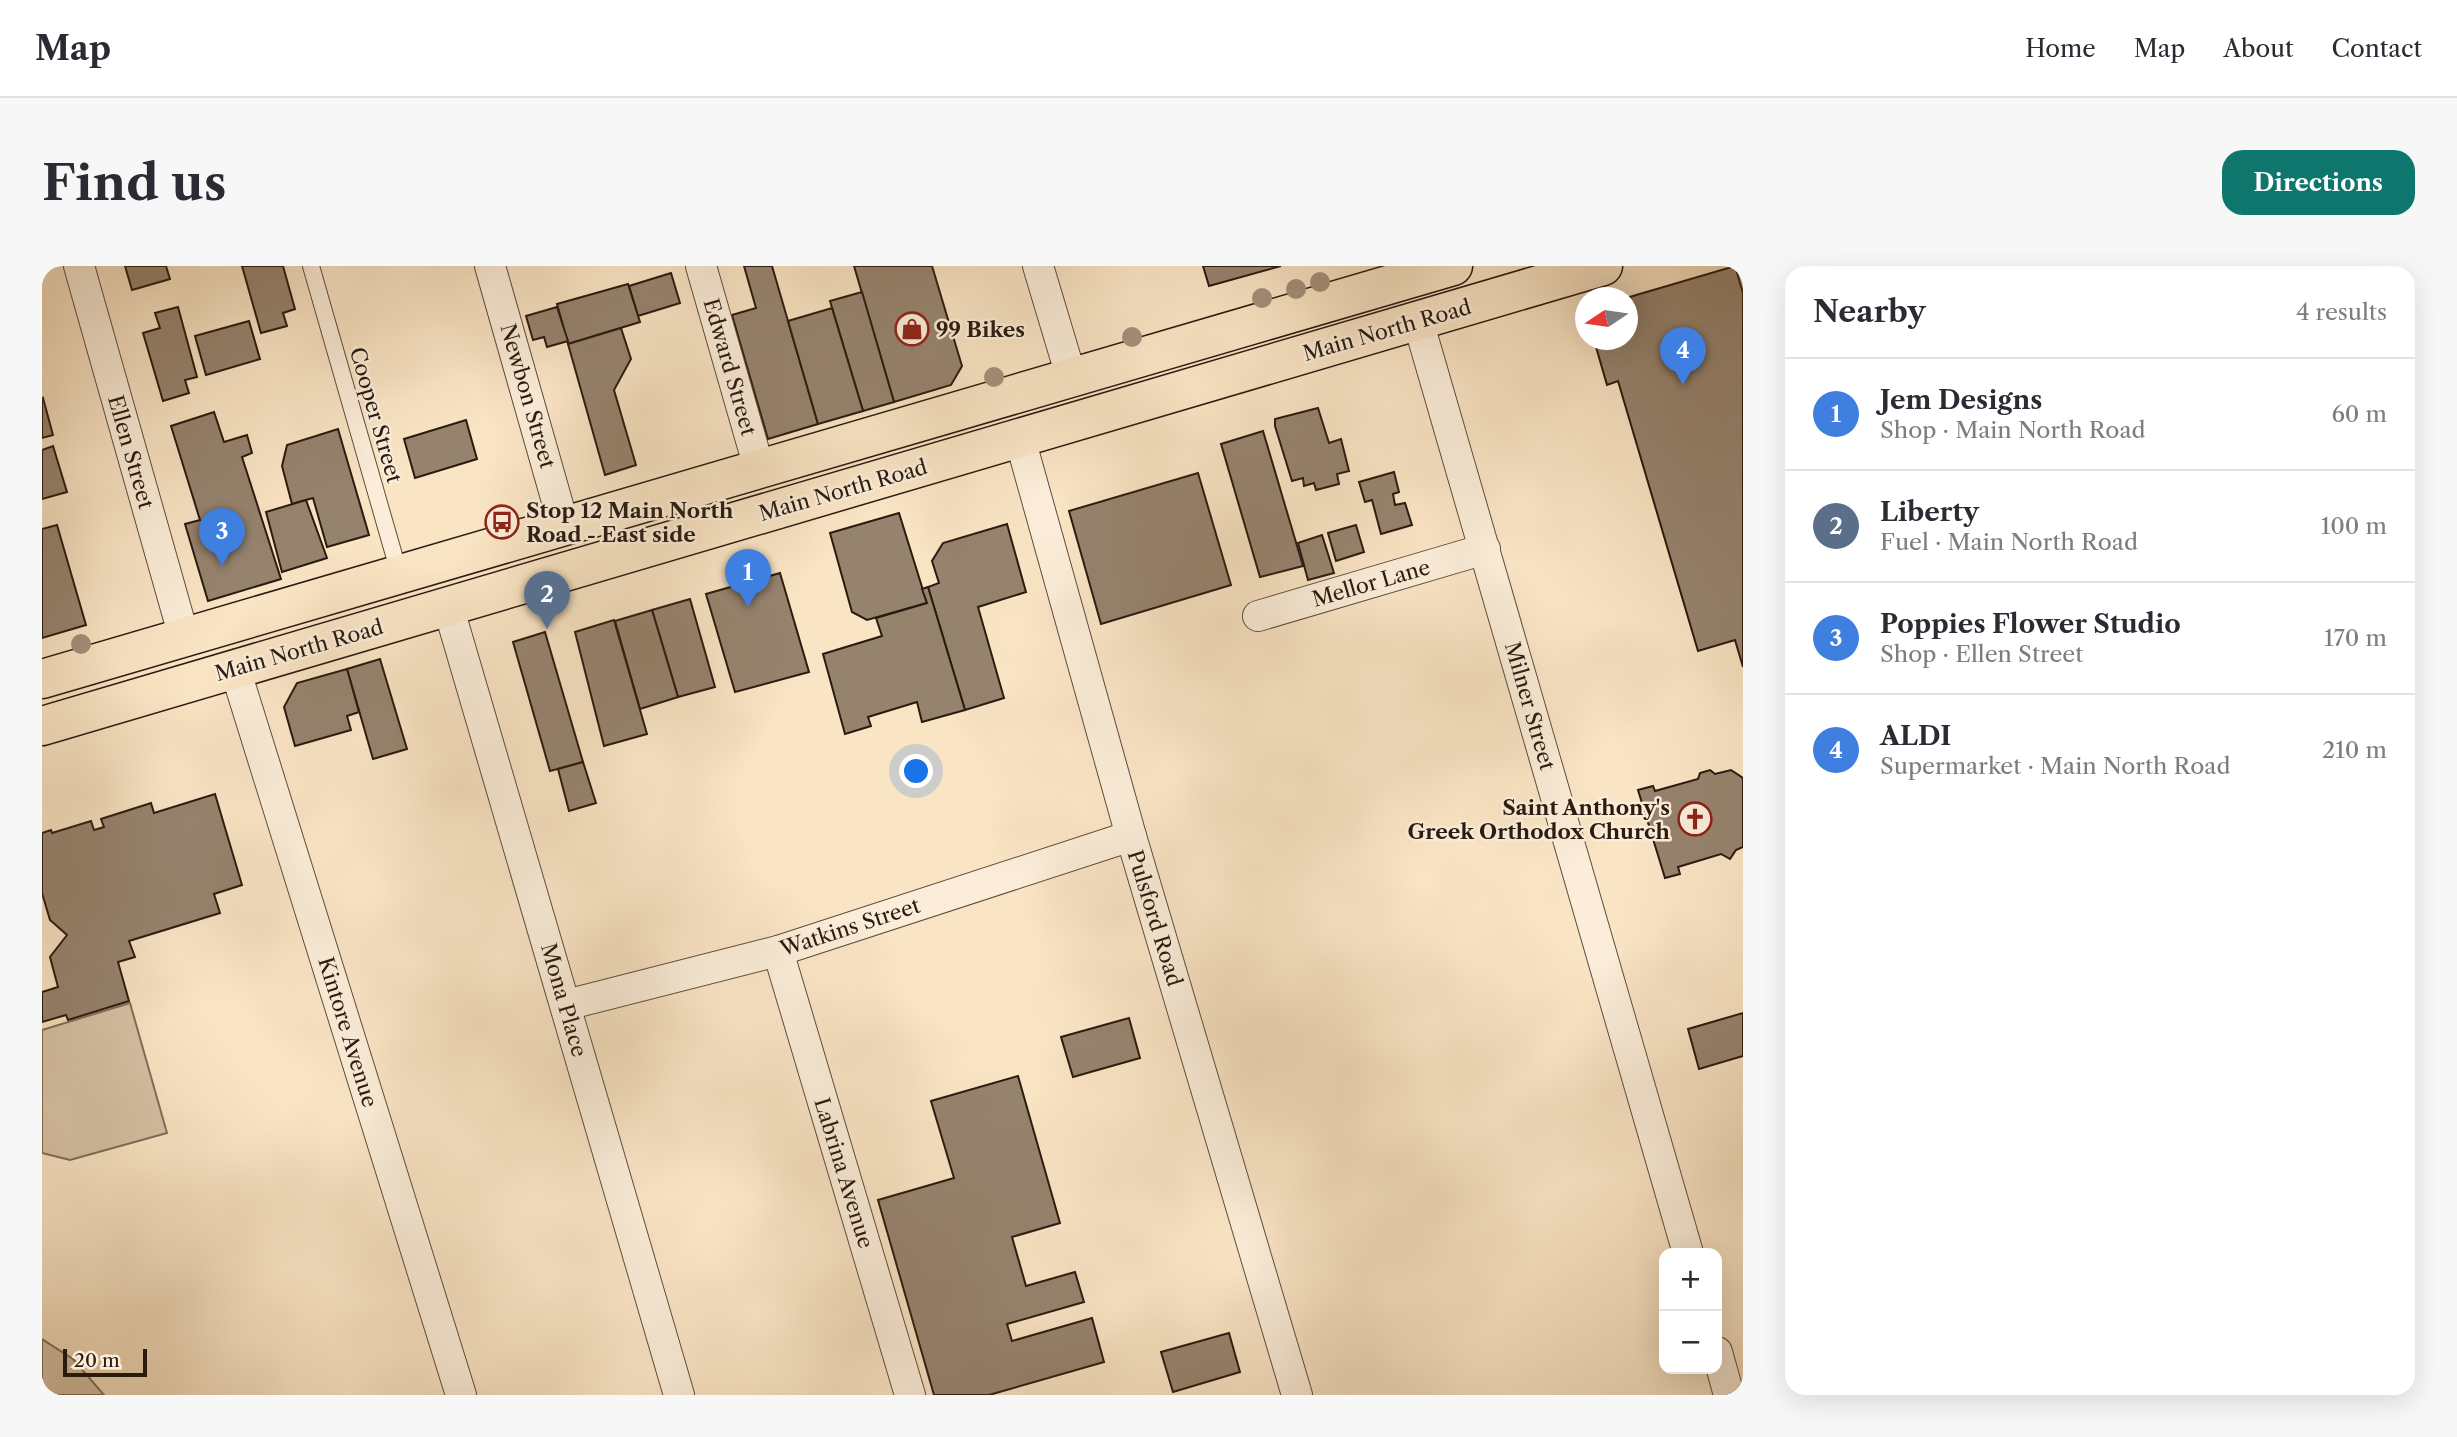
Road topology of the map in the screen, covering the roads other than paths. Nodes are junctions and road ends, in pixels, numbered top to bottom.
1 (79, 266) edge
2 (311, 266) edge
3 (491, 266) edge
4 (701, 266) edge
5 (1038, 266) edge
6 (1453, 266) edge
7 (1603, 266) edge
8 (1406, 281) junction
9 (1418, 321) junction
10 (1071, 376) junction
11 (1006, 396) junction
12 (1083, 419) junction
13 (1020, 439) junction
14 (759, 468) junction
15 (772, 510) junction
16 (564, 526) junction
17 (1485, 549) junction
18 (577, 569) junction
19 (400, 576) junction
20 (448, 606) junction
21 (1258, 616) dead end
22 (184, 637) junction
23 (234, 669) junction
24 (42, 678) edge
25 (42, 726) edge
26 (1131, 836) junction
27 (778, 951) junction
28 (566, 1005) junction
29 (1687, 1248) edge
30 (1722, 1370) edge
31 (461, 1395) edge
32 (679, 1395) edge
33 (910, 1395) edge
34 (1297, 1395) edge
35 (1729, 1395) edge

1 - 22 street, Ellen Street
2 - 19 lane, Cooper Street
3 - 16 street, Newbon Street
4 - 14 street, Edward Street
5 - 10 street
6 - 8 highway, Main North Road
7 - 9 highway, Main North Road
8 - 9 highway
8 - 10 highway, Main North Road
9 - 12 highway, Main North Road
9 - 17 street, Milner Street
10 - 11 highway, Main North Road
10 - 12 highway
11 - 13 highway
11 - 14 highway, Main North Road
12 - 13 highway, Main North Road
13 - 15 highway, Main North Road
13 - 26 street, Pulsford Road
14 - 15 highway
14 - 16 highway, Main North Road
15 - 18 highway, Main North Road
16 - 18 highway
16 - 19 highway, Main North Road
17 - 21 street, Mellor Lane
17 - 29 street, Milner Street
18 - 20 highway, Main North Road
19 - 22 highway, Main North Road
20 - 23 highway, Main North Road
20 - 28 street, Mona Place
22 - 24 highway, Main North Road
23 - 25 highway, Main North Road
23 - 31 street, Kintore Avenue
26 - 27 street, Watkins Street
26 - 34 street, Pulsford Road
27 - 28 street, Watkins Street
27 - 33 street, Labrina Avenue
28 - 32 street, Mona Place
30 - 35 street

